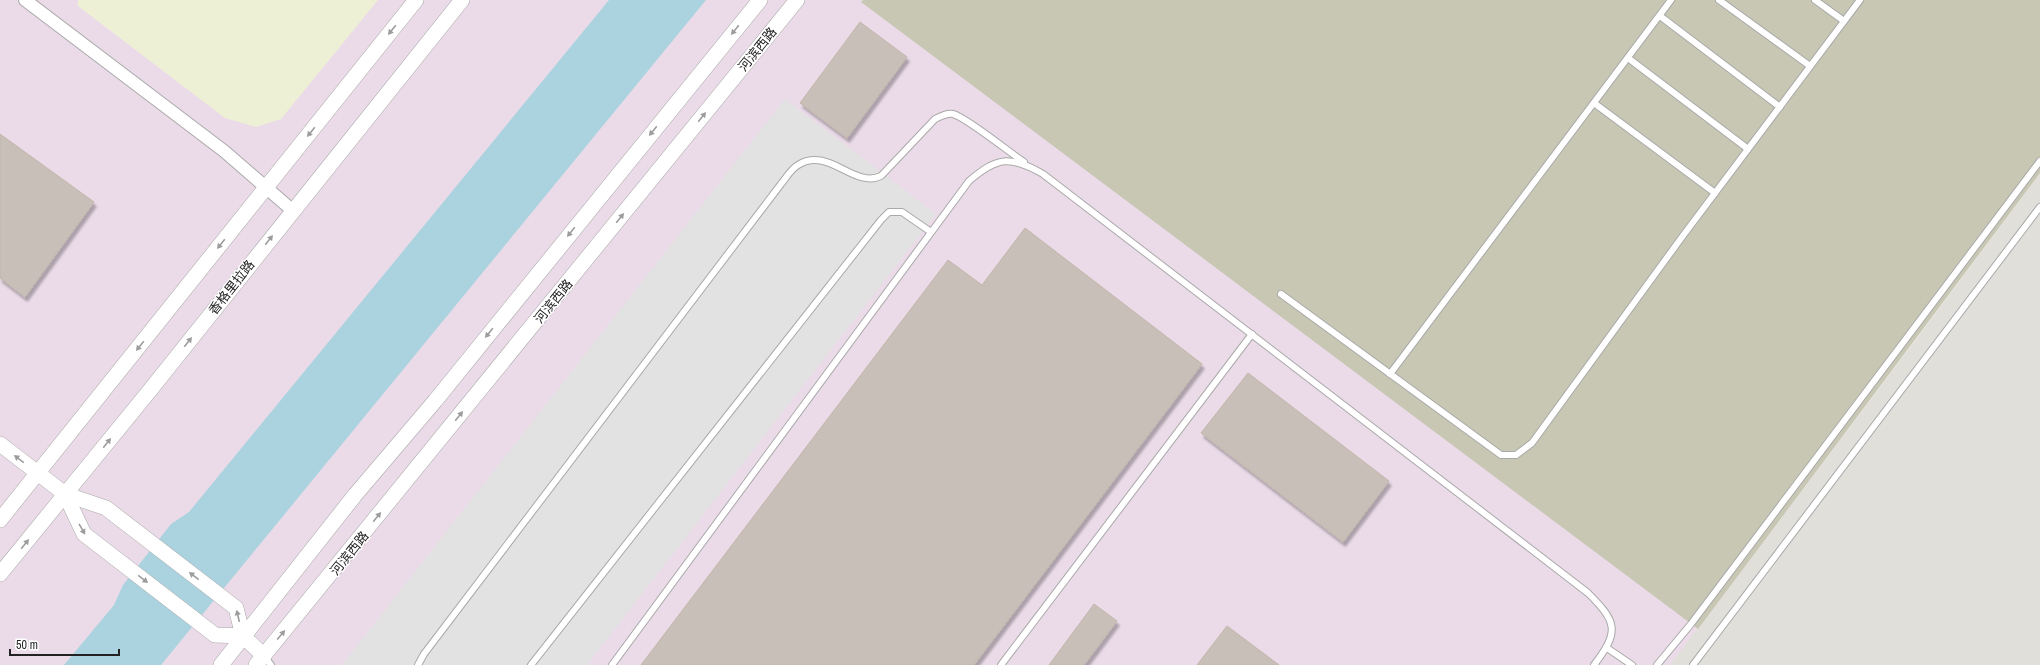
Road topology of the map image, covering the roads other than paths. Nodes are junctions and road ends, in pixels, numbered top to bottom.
1 (25, 0) edge
2 (416, 0) edge
3 (462, 0) edge
4 (760, 0) edge
5 (797, 0) edge
6 (1671, 0) edge
7 (1719, 0) edge
8 (1815, 0) edge
9 (1860, 0) edge
10 (1660, 16) junction
11 (1844, 21) junction
12 (1628, 58) junction
13 (1810, 66) junction
14 (1594, 103) junction
15 (1780, 107) junction
16 (1748, 149) junction
17 (2040, 161) edge
18 (1025, 164) junction
19 (267, 187) junction
20 (1715, 193) junction
21 (2040, 207) edge
22 (292, 210) junction
23 (931, 232) junction
24 (1280, 294) dead end
25 (1252, 334) junction
26 (1390, 374) junction
27 (0, 444) edge
28 (38, 473) junction
29 (65, 494) junction
30 (0, 520) edge
31 (0, 574) edge
32 (243, 636) junction
33 (1607, 648) junction
34 (264, 662) edge
35 (221, 665) edge
36 (418, 665) edge
37 (531, 665) edge
38 (612, 665) edge
39 (1001, 665) edge
40 (1594, 665) edge
41 (1632, 665) edge
42 (1656, 665) edge
43 (1693, 665) edge

1 - 19 street
2 -> 19 street
3 - 22 street, 香格里拉路
4 -> 32 street
34 -> 5 street, 河滨西路
6 - 10 lane
7 - 13 lane
8 - 11 lane
9 - 11 lane
10 - 12 lane
10 - 15 lane
11 - 13 lane
12 - 14 lane
12 - 16 lane
13 - 15 lane
14 - 20 lane
14 - 26 lane
15 - 16 lane
16 - 20 lane
17 - 42 lane
18 - 23 lane
18 - 25 lane
18 - 36 lane
19 - 22 street
19 -> 28 street
20 - 26 lane
21 - 43 lane
29 -> 22 street, 香格里拉路
23 - 37 lane
23 - 38 lane
24 - 26 lane
25 - 33 lane
25 - 39 lane
28 -> 27 street
28 - 29 street
28 - 30 street
31 -> 29 street, 香格里拉路
32 -> 29 street
29 -> 32 street
32 - 34 street
32 - 35 street
33 - 40 lane
33 - 41 lane

